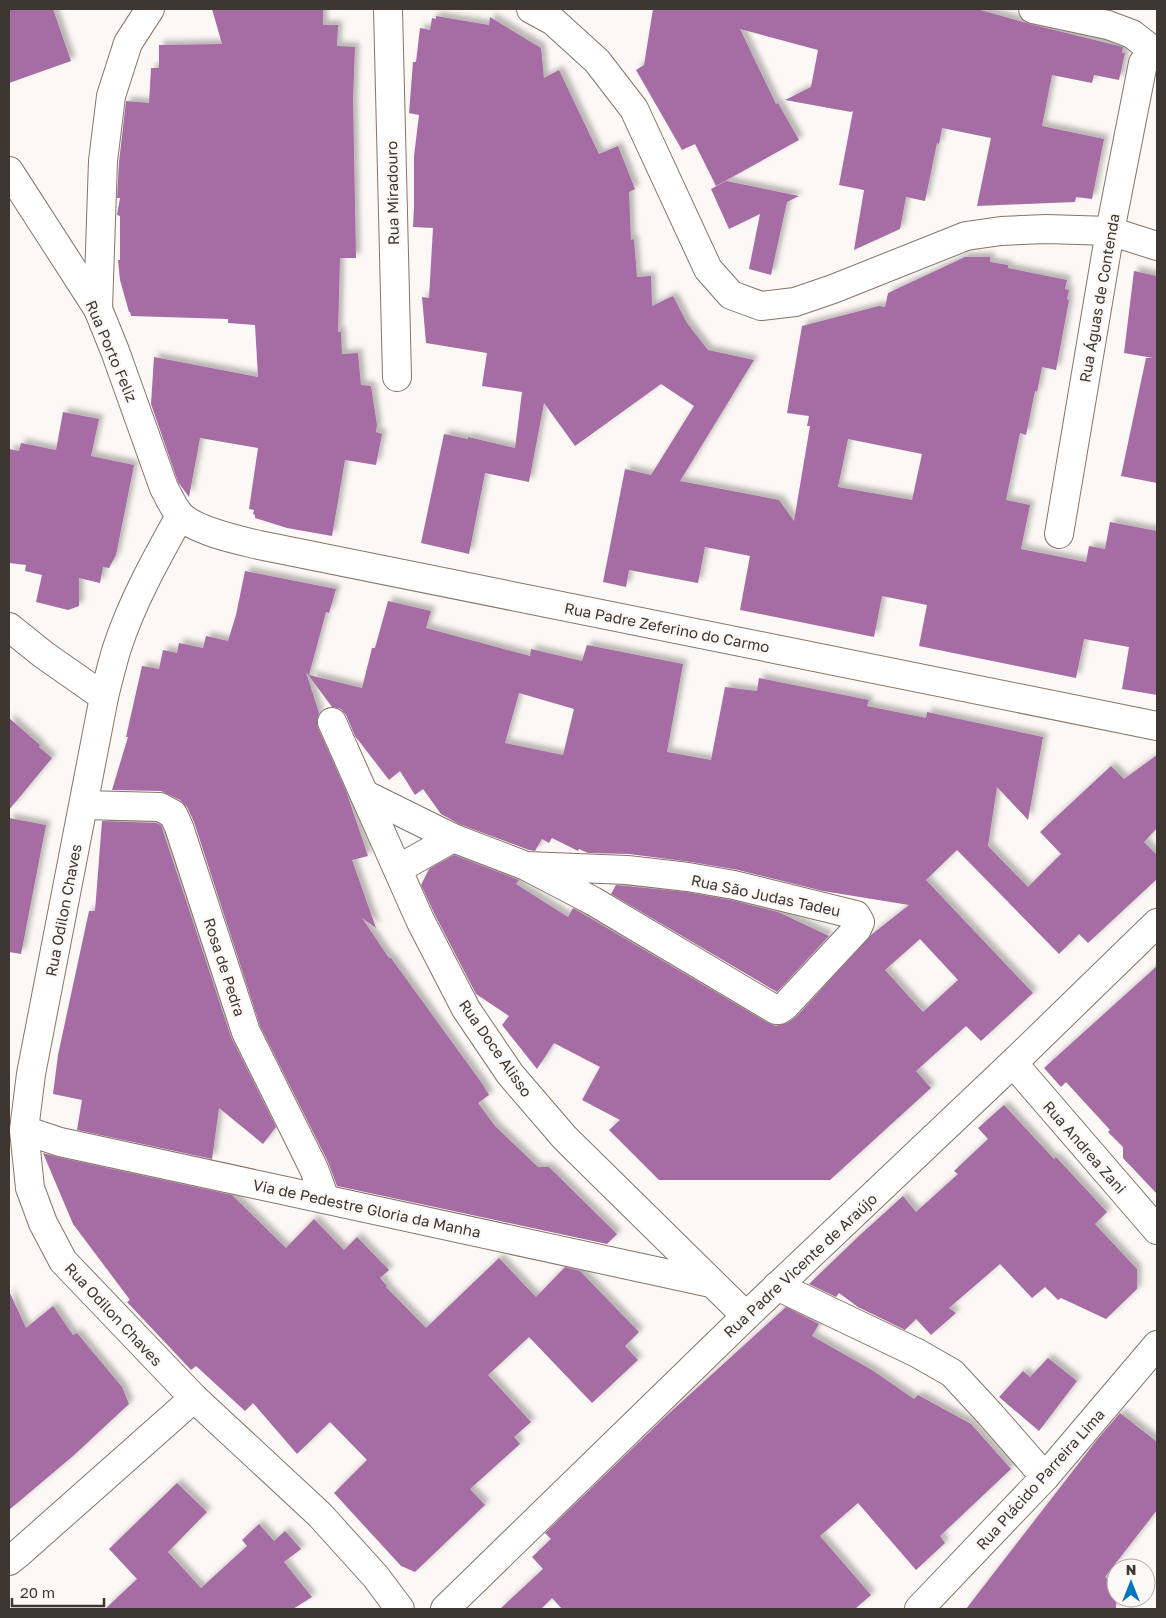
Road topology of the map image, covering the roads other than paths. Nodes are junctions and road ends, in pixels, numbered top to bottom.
1 (150, 9) edge
2 (388, 9) edge
3 (531, 9) edge
4 (1033, 9) edge
5 (1152, 56) edge
6 (9, 171) edge
7 (1110, 231) junction
8 (1157, 246) edge
9 (98, 309) junction
10 (397, 377) dead end
11 (180, 516) junction
12 (1059, 534) dead end
13 (9, 627) edge
14 (104, 697) junction
15 (332, 722) dead end
16 (1157, 726) edge
17 (364, 794) junction
18 (84, 805) junction
19 (453, 838) junction
20 (526, 866) junction
21 (398, 869) junction
22 (1157, 923) edge
23 (1013, 1063) junction
24 (24, 1130) junction
25 (325, 1199) junction
26 (1157, 1230) edge
27 (711, 1282) junction
28 (777, 1286) junction
29 (746, 1316) junction
30 (1157, 1345) edge
31 (1147, 1372) edge
32 (194, 1398) junction
33 (1045, 1477) junction
34 (9, 1561) edge
35 (400, 1609) edge
36 (445, 1609) edge
37 (918, 1609) edge

1 - 9 street
2 - 10 street, Rua Miradouro
3 - 7 street
4 - 5 street
5 - 7 street, Rua Águas de Contenda
6 - 9 street, Rua Porto Feliz
7 - 8 street
7 - 12 street, Rua Águas de Contenda
9 - 11 street, Rua Porto Feliz
11 - 14 street, Rua Odilon Chaves
11 - 16 street, Rua Padre Zeferino do Carmo
13 - 14 street
14 - 18 street, Rua Odilon Chaves
15 - 17 street, Rua Doce Alisso
17 - 19 street, Rua São Judas Tadeu
17 - 21 street, Rua Doce Alisso
18 - 24 street, Rua Odilon Chaves
18 - 25 street, Rosa de Pedra
19 - 20 street, Rua São Judas Tadeu
19 - 21 street
20 - 20 street, Rua São Judas Tadeu
21 - 27 street, Rua Doce Alisso
22 - 23 street, Rua Padre Vicente de Araújo
23 - 26 street, Rua Andrea Zani
23 - 28 street, Rua Padre Vicente de Araújo
24 - 25 street, Via de Pedestre Gloria da Manha
24 - 32 street, Rua Odilon Chaves
25 - 27 street, Via de Pedestre Gloria da Manha
27 - 29 street, Rua Doce Alisso
28 - 29 street, Rua Padre Vicente de Araújo
28 - 33 street
29 - 36 street, Rua Padre Vicente de Araújo
30 - 31 street, Rua Plácido Parreira Lima
31 - 33 street, Rua Plácido Parreira Lima
32 - 34 street
32 - 35 street, Rua Odilon Chaves
33 - 37 street, Rua Plácido Parreira Lima

